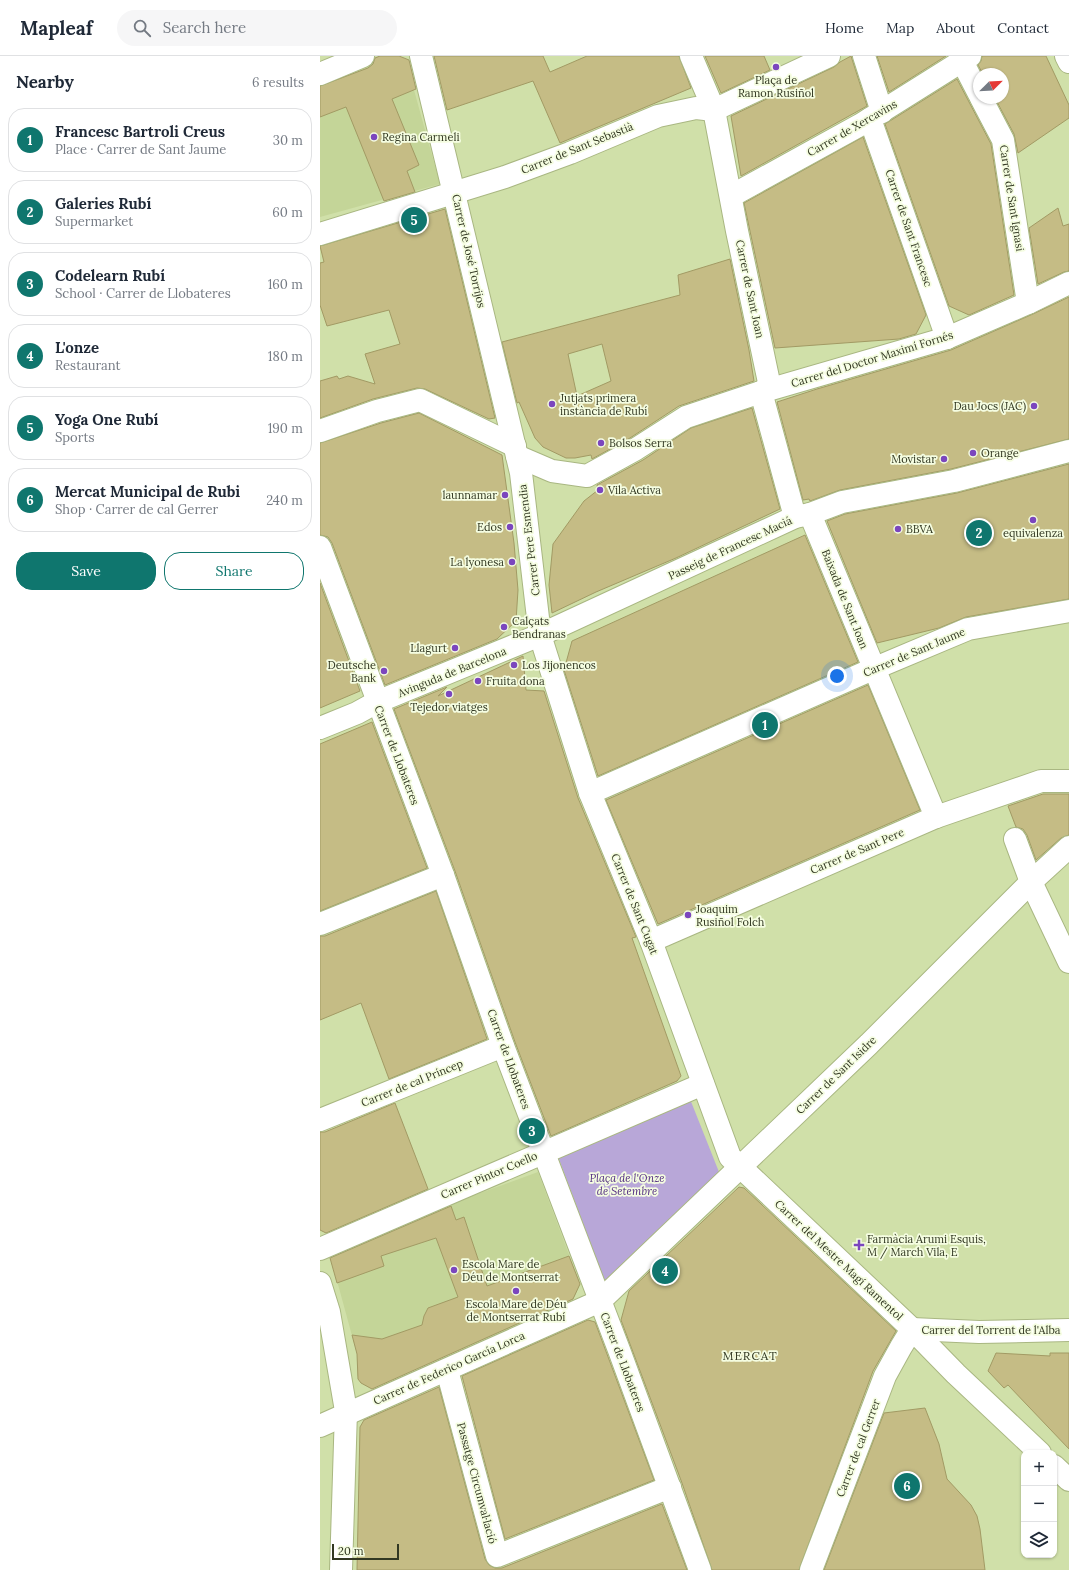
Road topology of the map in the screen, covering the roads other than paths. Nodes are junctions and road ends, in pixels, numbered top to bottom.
1 (363, 56) edge
2 (421, 56) edge
3 (691, 56) edge
4 (829, 56) edge
5 (864, 56) edge
6 (1066, 56) edge
7 (966, 59) edge
8 (1069, 62) edge
9 (320, 74) edge
10 (973, 78) edge
11 (984, 104) edge
12 (714, 110) junction
13 (876, 115) junction
14 (455, 192) junction
15 (730, 196) junction
16 (320, 234) edge
17 (1069, 283) edge
18 (1028, 303) junction
19 (947, 338) junction
20 (760, 392) junction
21 (320, 431) edge
22 (516, 451) junction
23 (1069, 451) edge
24 (803, 516) junction
25 (320, 548) edge
26 (1069, 611) edge
27 (540, 636) junction
28 (873, 669) junction
29 (377, 702) junction
30 (320, 728) edge
31 (1069, 781) edge
32 (590, 793) junction
33 (936, 817) junction
34 (1015, 839) dead end
35 (1069, 846) edge
36 (443, 875) junction
37 (1030, 882) junction
38 (320, 924) edge
39 (650, 941) junction
40 (1069, 962) edge
41 (503, 1046) junction
42 (703, 1084) junction
43 (320, 1120) edge
44 (544, 1152) junction
45 (740, 1167) junction
46 (320, 1249) edge
47 (320, 1283) edge
48 (600, 1301) junction
49 (912, 1329) junction
50 (1069, 1330) edge
51 (447, 1370) junction
52 (346, 1415) junction
53 (320, 1426) edge
54 (1037, 1450) edge
55 (1057, 1469) edge
56 (1069, 1480) edge
57 (670, 1487) junction
58 (341, 1570) edge
59 (700, 1570) edge
60 (811, 1570) edge

1 - 9 street
2 - 14 street, Carrer de José Torrijos
3 - 12 street, Carrer de Sant Joan
4 - 12 street, Carrer de Sant Sebastià
5 - 13 street, Carrer de Sant Francesc
6 - 8 street
7 - 10 street
7 - 13 street, Carrer de Xercavins
11 - 18 street, Carrer de Sant Ignasi
12 - 14 street, Carrer de Sant Sebastià
12 - 15 street, Carrer de Sant Joan
13 - 15 street, Carrer de Xercavins
13 - 19 street, Carrer de Sant Francesc
14 - 16 street, Carrer de Sant Sebastià
14 - 22 street, Carrer de José Torrijos
15 - 20 street, Carrer de Sant Joan
17 - 18 street, Carrer del Doctor Maximí Fornés
18 - 19 street, Carrer del Doctor Maximí Fornés
19 - 20 street, Carrer del Doctor Maximí Fornés
20 - 22 street, Carrer del Doctor Maximí Fornés
20 - 24 street
21 - 22 street, Carrer del Doctor Maximí Fornés
22 - 27 street, Carrer Pere Esmendia
23 - 24 street, Passeig de Francesc Maciá
24 - 27 street, Passeig de Francesc Maciá
24 - 28 street, Baixada de Sant Joan
25 - 29 street, Carrer de Llobateres
26 - 28 street, Carrer de Sant Jaume
27 - 29 street, Avinguda de Barcelona
27 - 32 street, Carrer de Sant Cugat
28 - 32 street, Carrer de Sant Jaume
28 - 33 street, Baixada de Sant Joan
29 - 30 street, Avinguda de Barcelona
29 - 36 street, Carrer de Llobateres
31 - 33 street, Carrer de Sant Pere
32 - 39 street, Carrer de Sant Cugat
33 - 39 street, Carrer de Sant Pere
34 - 37 street
35 - 37 street, Carrer de Sant Isidre
36 - 38 street
36 - 41 street, Carrer de Llobateres
37 - 40 street
37 - 45 street, Carrer de Sant Isidre
39 - 42 street, Carrer de Sant Cugat
41 - 43 street, Carrer de cal Príncep
41 - 44 street, Carrer de Llobateres
42 - 44 street, Carrer Pintor Coello
42 - 45 street, Carrer de Sant Cugat
44 - 46 street, Carrer Pintor Coello
44 - 48 street, Carrer de Llobateres
45 - 48 street, Carrer de Sant Isidre
45 - 49 street, Carrer del Mestre Magí Ramentol
47 - 52 street
48 - 51 street, Carrer de Federico García Lorca
48 - 57 street, Carrer de Llobateres
49 - 50 street, Carrer del Torrent de l'Alba
49 - 54 street, Carrer del Mestre Magí Ramentol
49 - 60 street, Carrer de cal Gerrer
51 - 52 street, Carrer de Federico García Lorca
51 - 57 street, Passatge Circumval·lació
52 - 53 street, Carrer de Federico García Lorca
52 - 58 street
55 - 56 street
57 - 59 street, Carrer de Llobateres

